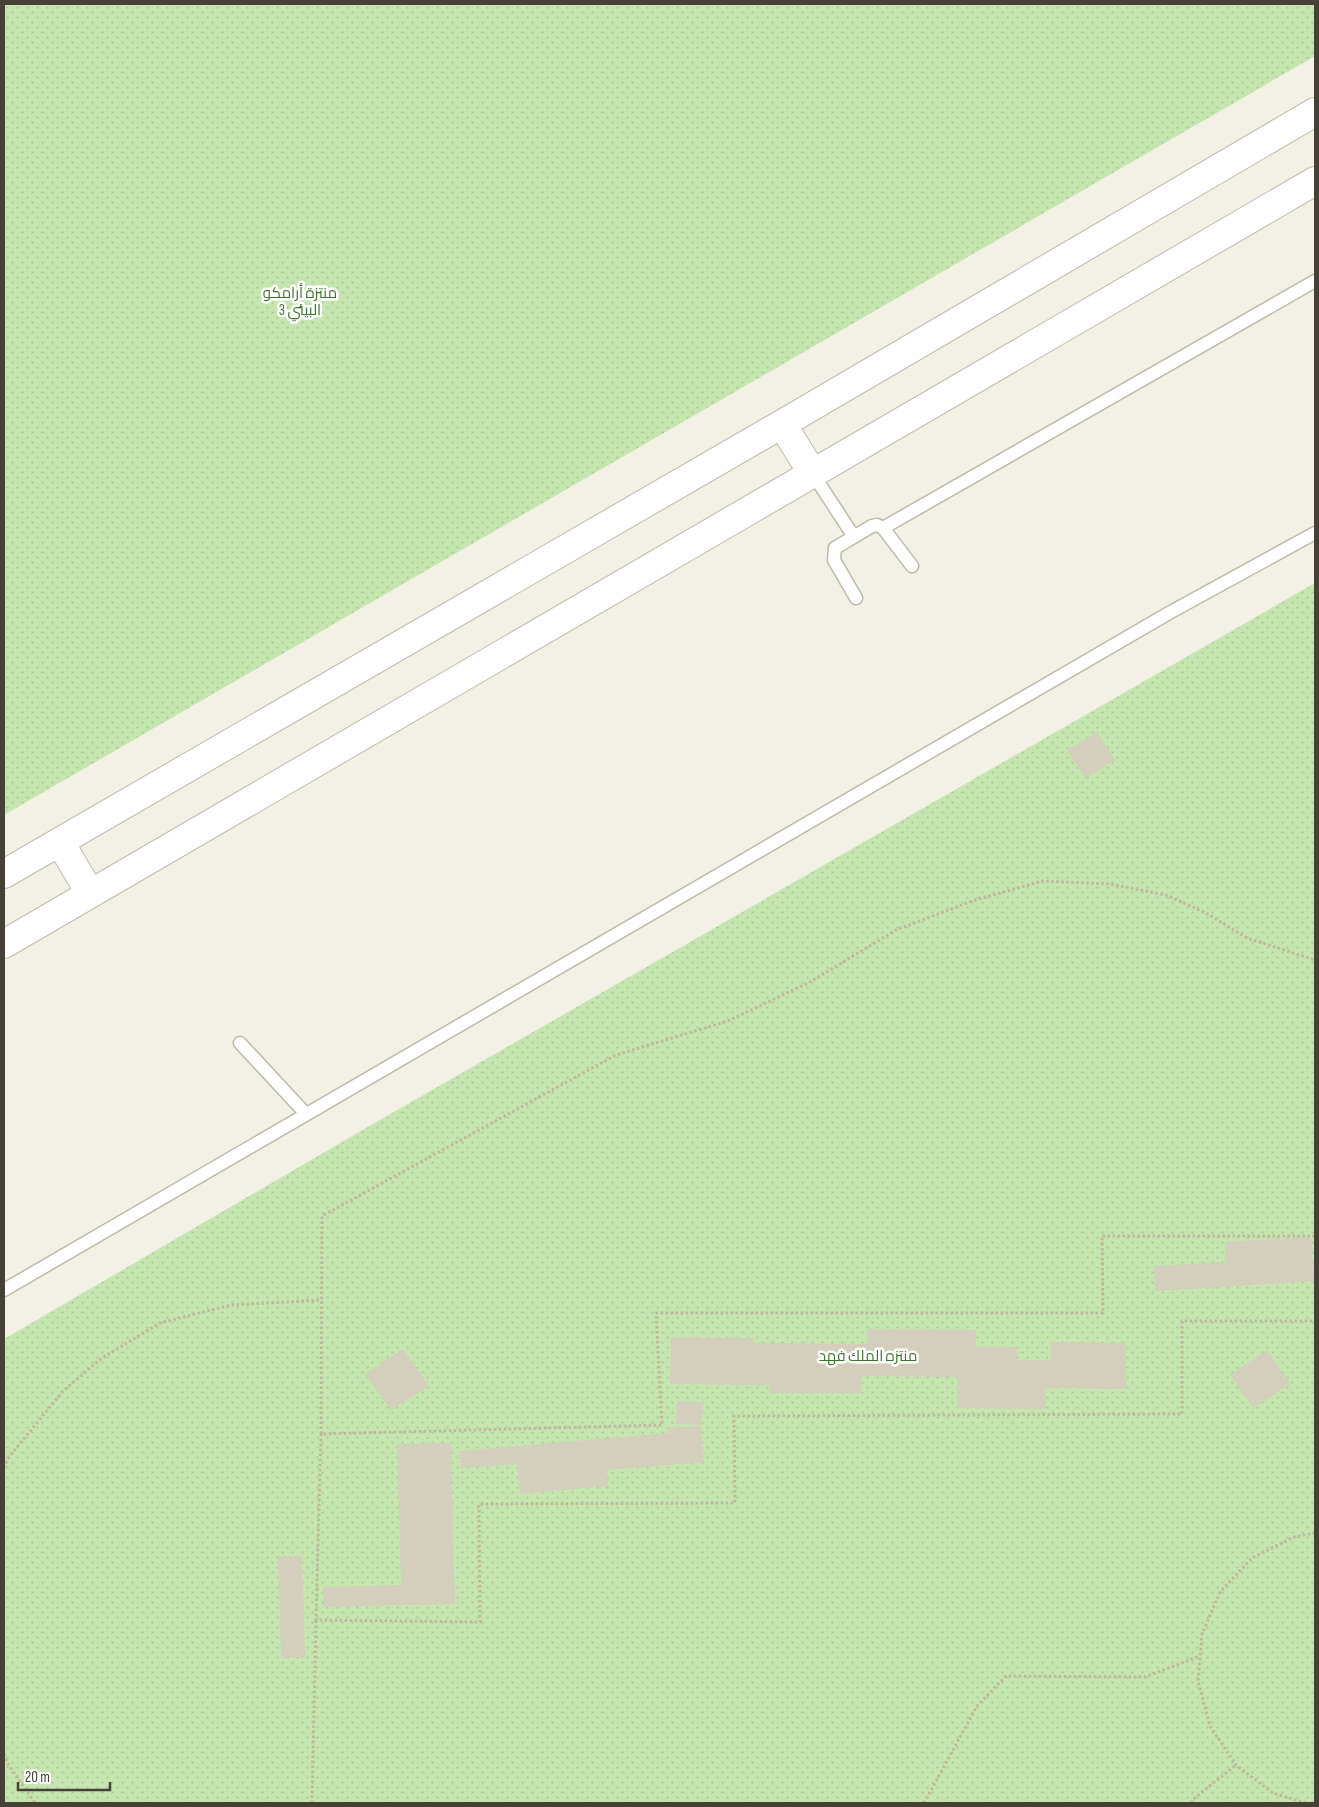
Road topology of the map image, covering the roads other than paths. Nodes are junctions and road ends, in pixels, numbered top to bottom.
1 (1315, 112) edge
2 (1315, 181) edge
3 (1315, 281) edge
4 (782, 424) junction
5 (813, 474) junction
6 (884, 528) junction
7 (1315, 533) edge
8 (854, 537) junction
9 (912, 566) dead end
10 (856, 598) dead end
11 (60, 842) junction
12 (4, 874) edge
13 (90, 893) junction
14 (4, 944) edge
15 (240, 1043) dead end
16 (306, 1114) junction
17 (4, 1290) edge

1 - 4 street
2 - 5 street
3 - 6 lane
4 - 5 street
4 - 11 street
5 - 8 lane
5 - 13 street
6 - 8 lane
6 - 9 lane
7 - 16 lane
8 - 10 lane
11 - 12 street
11 - 13 street
13 - 14 street
15 - 16 lane
16 - 17 lane

